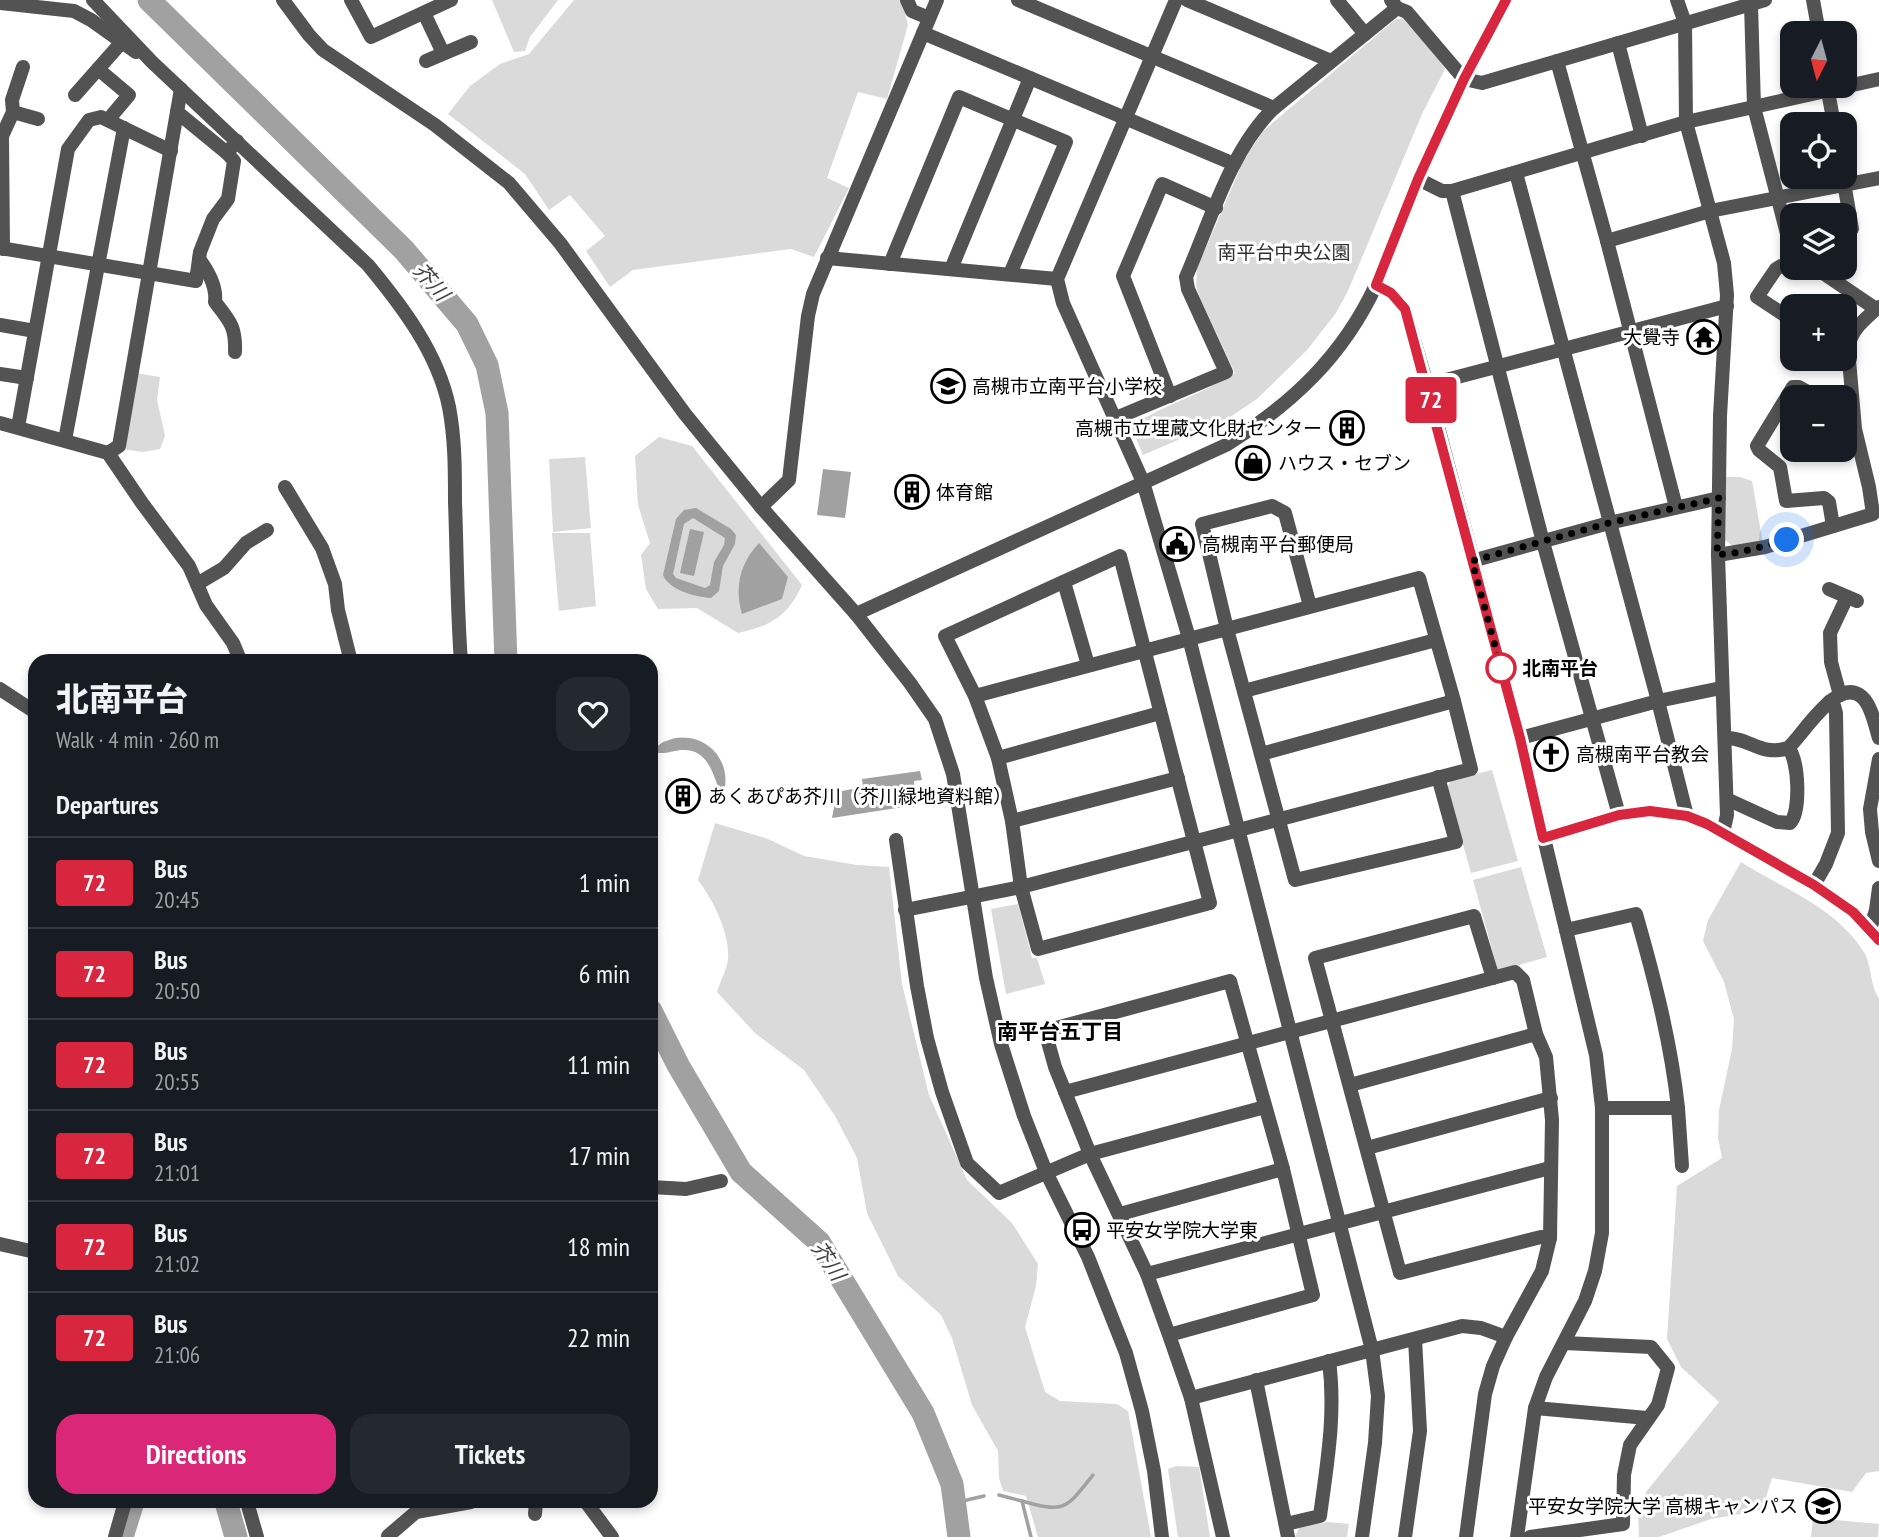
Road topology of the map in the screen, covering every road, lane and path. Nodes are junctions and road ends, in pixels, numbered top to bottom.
1 (93, 0) edge
2 (351, 0) edge
3 (451, 0) edge
4 (907, 0) edge
5 (937, 0) edge
6 (1018, 0) edge
7 (1176, 0) edge
8 (1187, 0) edge
9 (1337, 0) edge
10 (1506, 0) edge
11 (1677, 0) edge
12 (1813, 0) edge
13 (284, 2) edge
14 (1758, 2) edge
15 (0, 3) edge
16 (1394, 4) edge
17 (424, 13) junction
18 (929, 18) junction
19 (1817, 21) edge
20 (1685, 23) junction
21 (923, 33) junction
22 (1365, 34) junction
23 (121, 43) junction
24 (471, 43) dead end
25 (1618, 43) junction
26 (443, 53) junction
27 (1152, 56) junction
28 (426, 61) dead end
29 (1331, 61) junction
30 (1557, 61) junction
31 (152, 62) junction
32 (23, 67) dead end
33 (98, 69) junction
34 (1030, 78) junction
35 (1464, 79) junction
36 (1879, 79) edge
37 (1857, 83) edge
38 (181, 89) junction
39 (75, 95) dead end
40 (1789, 98) edge
41 (1754, 107) junction
42 (1274, 108) junction
43 (13, 112) junction
44 (177, 112) junction
45 (1126, 118) junction
46 (38, 119) dead end
47 (108, 120) junction
48 (1013, 120) junction
49 (1686, 122) junction
50 (124, 128) junction
51 (1, 135) edge
52 (1642, 136) junction
53 (237, 141) junction
54 (171, 151) junction
55 (226, 153) junction
56 (1584, 153) junction
57 (1234, 164) junction
58 (1516, 173) junction
59 (1879, 178) edge
60 (1418, 179) junction
61 (1857, 179) edge
62 (1811, 189) edge
63 (1452, 191) junction
64 (1778, 198) junction
65 (1780, 206) edge
66 (1216, 208) junction
67 (1710, 211) junction
68 (1607, 241) junction
69 (1, 248) edge
70 (49, 257) junction
71 (827, 258) junction
72 (199, 259) junction
73 (890, 264) junction
74 (97, 265) junction
75 (1780, 267) edge
76 (951, 270) junction
77 (150, 274) junction
78 (1010, 274) junction
79 (1057, 279) junction
80 (1835, 280) edge
81 (1376, 285) junction
82 (1727, 306) junction
83 (1878, 308) edge
84 (1780, 312) edge
85 (0, 325) edge
86 (1857, 327) edge
87 (35, 331) junction
88 (1631, 331) junction
89 (1564, 348) junction
90 (235, 352) dead end
91 (1497, 365) junction
92 (0, 374) edge
93 (27, 378) junction
94 (1427, 385) junction
95 (1170, 396) junction
96 (1780, 408) edge
97 (1116, 418) junction
98 (0, 423) edge
99 (18, 427) junction
100 (65, 440) junction
101 (1857, 444) edge
102 (108, 453) junction
103 (1143, 482) junction
104 (285, 487) dead end
105 (1719, 498) junction
106 (761, 506) junction
107 (1676, 507) junction
108 (1876, 517) edge
109 (1609, 523) junction
110 (1833, 526) junction
111 (267, 530) dead end
112 (1543, 542) junction
113 (1717, 555) junction
114 (1472, 561) junction
115 (1065, 582) junction
116 (197, 584) junction
117 (1829, 589) dead end
118 (1310, 606) junction
119 (856, 614) junction
120 (1227, 629) junction
121 (1189, 638) junction
122 (1436, 640) junction
123 (1144, 650) junction
124 (238, 654) edge
125 (349, 654) edge
126 (460, 654) edge
127 (1088, 666) junction
128 (1721, 688) junction
129 (0, 689) edge
130 (1244, 691) junction
131 (975, 696) junction
132 (1834, 698) junction
133 (1454, 701) junction
134 (1658, 701) junction
135 (28, 707) edge
136 (1160, 713) junction
137 (1593, 720) junction
138 (1879, 737) edge
139 (1520, 738) junction
140 (1725, 738) junction
141 (1788, 748) junction
142 (1261, 754) junction
143 (998, 758) junction
144 (1879, 759) edge
145 (1438, 777) junction
146 (1178, 778) junction
147 (1727, 802) junction
148 (1619, 815) junction
149 (1687, 816) junction
150 (1279, 819) junction
151 (1012, 821) junction
152 (1237, 831) junction
153 (1723, 833) junction
154 (1543, 838) junction
155 (896, 840) dead end
156 (1195, 842) junction
157 (1879, 861) edge
158 (1814, 885) junction
159 (1021, 887) junction
160 (1879, 888) edge
161 (973, 898) junction
162 (905, 910) junction
163 (1566, 930) junction
164 (1874, 934) edge
165 (1493, 978) junction
166 (1332, 1021) junction
167 (1290, 1033) junction
168 (1536, 1034) junction
169 (1248, 1045) junction
170 (1350, 1085) junction
171 (1065, 1093) junction
172 (1551, 1098) junction
173 (1265, 1107) junction
174 (1602, 1108) junction
175 (1678, 1108) junction
176 (1367, 1148) junction
177 (1090, 1154) junction
178 (1682, 1166) dead end
179 (1550, 1168) junction
180 (1283, 1169) junction
181 (1046, 1172) junction
182 (721, 1181) dead end
183 (658, 1187) edge
184 (1382, 1211) junction
185 (1120, 1214) junction
186 (1341, 1222) junction
187 (1300, 1234) junction
188 (1550, 1238) junction
189 (0, 1244) edge
190 (28, 1250) edge
191 (1147, 1274) junction
192 (1169, 1335) junction
193 (1506, 1337) junction
194 (1415, 1339) junction
195 (1564, 1343) junction
196 (1372, 1350) junction
197 (1329, 1361) junction
198 (1256, 1380) junction
199 (1191, 1398) junction
200 (1535, 1408) junction
201 (1647, 1418) junction
202 (123, 1508) edge
203 (249, 1508) edge
204 (432, 1508) edge
205 (590, 1508) edge
206 (1625, 1530) edge
207 (1287, 1531) edge
208 (388, 1536) edge
209 (115, 1537) edge
210 (257, 1537) edge
211 (612, 1537) edge
212 (1162, 1537) edge
213 (1223, 1537) edge
214 (1362, 1537) edge
215 (1405, 1537) edge
216 (1466, 1537) edge
217 (1517, 1537) edge
218 (1530, 1537) edge

1 - 31 street
2 - 17 street
3 - 17 street
4 - 18 street
5 - 18 street
6 - 27 street
7 - 27 street
8 - 29 street
9 - 22 street
10 - 35 street
11 - 20 street
12 - 19 street
13 - 106 street
14 - 20 street
14 - 41 street
15 - 23 street
16 - 22 street
16 - 35 street
17 - 26 street
18 - 21 street
20 - 25 street
20 - 49 street
21 - 34 street
21 - 71 street
22 - 29 street
23 - 31 street
23 - 33 street
24 - 26 street
25 - 30 street
25 - 52 street
26 - 28 street
27 - 42 street
27 - 45 street
29 - 42 street
30 - 35 street
30 - 56 street
31 - 38 street
32 - 43 street
33 - 39 street
33 - 47 street
34 - 45 street
34 - 48 street
35 - 60 street
36 - 37 street
38 - 44 street
38 - 53 street
40 - 41 street
41 - 49 street
41 - 64 street
42 - 57 street
43 - 46 street
43 - 51 street
44 - 54 street
44 - 55 street
45 - 57 street
45 - 79 street
47 - 50 street
47 - 70 street
48 - 73 street
48 - 76 street
48 - 78 street
49 - 52 street
49 - 67 street
50 - 54 street
50 - 74 street
51 - 69 street
52 - 56 street
53 - 55 street
53 - 126 street
54 - 77 street
55 - 72 street
56 - 58 street
56 - 68 street
57 - 66 street
58 - 63 street
58 - 89 street
59 - 61 street
60 - 63 street
60 - 81 street
62 - 64 street
63 - 91 street
64 - 65 street
64 - 67 street
66 - 95 street
66 - 95 street
67 - 68 street
67 - 82 street
68 - 88 street
69 - 70 street
70 - 74 street
70 - 87 street
71 - 73 street
71 - 106 street
72 - 77 street
72 - 90 street
73 - 76 street
74 - 77 street
74 - 100 street
75 - 84 street
76 - 78 street
77 - 102 street
78 - 79 street
79 - 97 street
80 - 83 street
81 - 94 street
81 - 103 street
82 - 88 street
82 - 105 street
83 - 86 street
85 - 87 street
87 - 93 street
88 - 89 street
88 - 107 street
89 - 91 street
89 - 109 street
91 - 94 street
91 - 112 street
92 - 93 street
93 - 99 street
94 - 114 street
95 - 97 street
96 - 110 street
97 - 103 street
98 - 99 street
99 - 100 street
100 - 102 street
101 - 108 street
102 - 116 street
103 - 119 street
103 - 121 street
104 - 125 street
105 - 107 street
105 - 113 street
106 - 119 street
107 - 109 street
108 - 110 street
109 - 112 street
109 - 134 street
110 - 113 street
111 - 116 street
112 - 114 street
112 - 137 street
113 - 128 street
114 - 139 street
115 - 123 street
115 - 127 street
115 - 131 street
116 - 124 street
117 - 132 street
118 - 120 street
118 - 120 street
118 - 122 street
119 - 161 street
120 - 121 street
120 - 130 street
121 - 123 street
121 - 152 street
122 - 130 street
122 - 133 street
123 - 127 street
123 - 136 street
127 - 131 street
128 - 134 street
128 - 140 street
129 - 135 street
130 - 142 street
131 - 143 street
132 - 138 street
132 - 141 street
132 - 158 street
133 - 142 street
133 - 145 street
134 - 137 street
134 - 149 street
136 - 143 street
136 - 146 street
137 - 139 street
137 - 148 street
139 - 154 street
140 - 141 street
140 - 147 street
141 - 147 street
142 - 150 street
143 - 151 street
144 - 157 street
145 - 150 street
145 - 150 street
146 - 151 street
146 - 156 street
147 - 153 street
148 - 149 street
148 - 154 street
149 - 153 street
150 - 152 street
151 - 159 street
152 - 156 street
152 - 167 street
153 - 158 street
154 - 163 street
155 - 162 street
156 - 159 street
156 - 159 street
158 - 164 street
159 - 161 street
160 - 164 street
161 - 162 street
161 - 181 street
162 - 181 street
163 - 174 street
163 - 175 street
165 - 166 street
165 - 166 street
165 - 168 street
166 - 167 street
166 - 170 street
167 - 169 street
167 - 186 street
168 - 170 street
168 - 172 street
169 - 171 street
169 - 171 street
169 - 173 street
170 - 176 street
171 - 177 street
172 - 176 street
172 - 179 street
173 - 177 street
173 - 180 street
174 - 175 street
174 - 195 street
175 - 178 street
176 - 184 street
177 - 181 street
177 - 185 street
179 - 184 street
179 - 188 street
180 - 185 street
180 - 187 street
181 - 212 street
182 - 183 street
184 - 186 street
184 - 188 street
185 - 191 street
186 - 187 street
186 - 196 street
187 - 191 street
187 - 192 street
188 - 193 street
189 - 190 street
191 - 192 street
192 - 199 street
193 - 194 street
193 - 216 street
194 - 196 street
194 - 215 street
195 - 200 street
195 - 201 street
196 - 197 street
196 - 214 street
197 - 198 street
197 - 207 street
198 - 199 street
198 - 207 street
199 - 213 street
200 - 201 street
200 - 217 street
201 - 206 street
202 - 209 street
203 - 210 street
204 - 208 street
205 - 211 street
206 - 218 street

